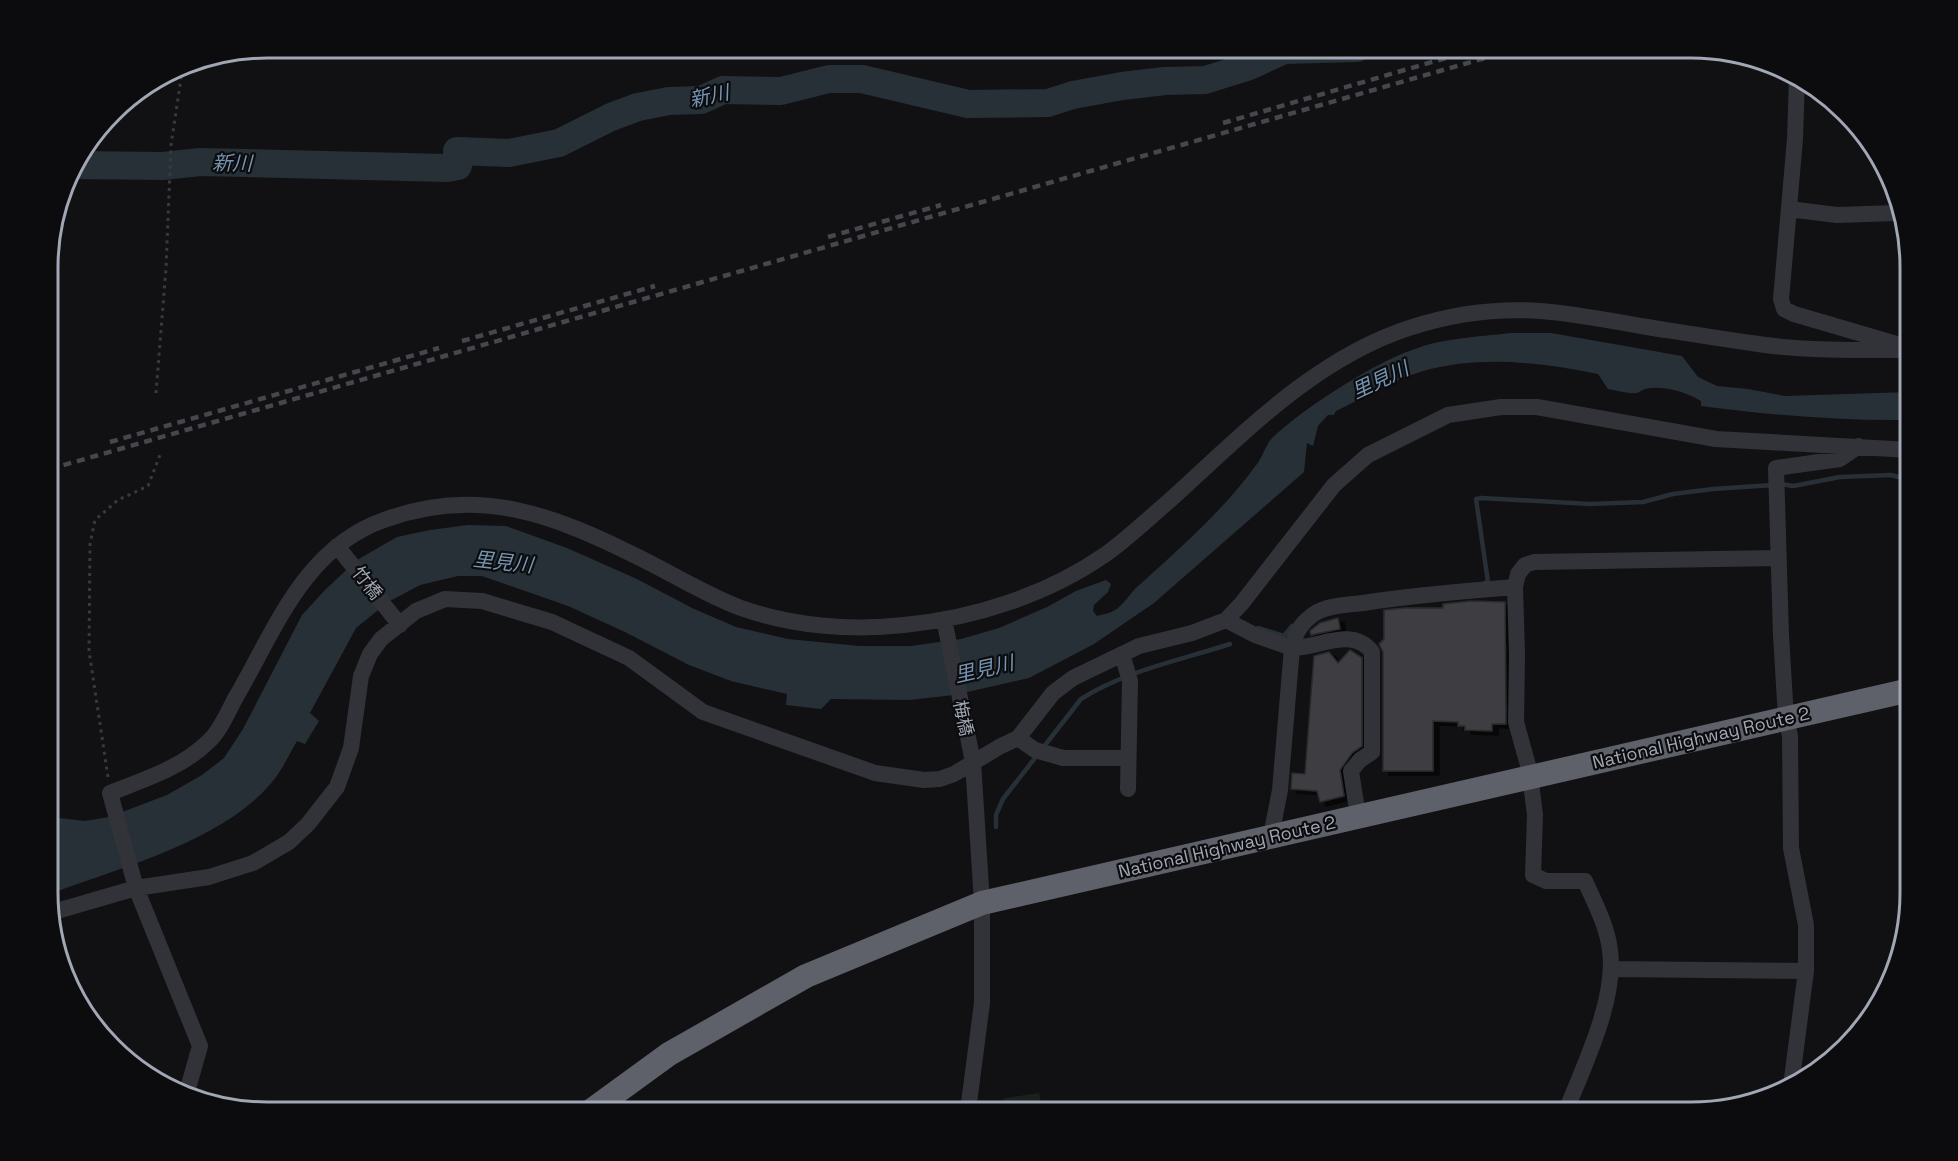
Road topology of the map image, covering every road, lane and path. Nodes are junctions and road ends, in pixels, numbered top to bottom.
1 (181, 78) edge
2 (1797, 87) edge
3 (1789, 209) junction
4 (1891, 213) edge
5 (1899, 345) edge
6 (1899, 349) edge
7 (156, 393) dead end
8 (1859, 446) junction
9 (1899, 449) edge
10 (160, 454) dead end
11 (339, 549) junction
12 (1778, 558) junction
13 (1515, 587) junction
14 (396, 620) junction
15 (1226, 620) junction
16 (945, 622) junction
17 (1292, 648) junction
18 (1122, 654) junction
19 (1899, 692) edge
20 (1786, 718) junction
21 (1018, 738) junction
22 (971, 754) junction
23 (1128, 758) junction
24 (1531, 777) junction
25 (1128, 789) dead end
26 (110, 793) junction
27 (1358, 816) junction
28 (1271, 837) junction
29 (135, 883) junction
30 (982, 903) junction
31 (59, 910) edge
32 (1611, 969) junction
33 (1806, 971) junction
34 (1795, 1074) edge
35 (188, 1087) edge
36 (603, 1102) edge
37 (969, 1102) edge
38 (1570, 1102) edge

1 - 7 path
2 - 3 street
3 - 4 street
3 - 5 street
6 - 16 street
8 - 9 street
8 - 12 street
8 - 15 street
10 - 26 path
11 - 14 street, 竹橋
11 - 16 street
11 - 26 street
12 - 13 street
12 - 20 street
13 - 17 street
13 - 24 street
14 - 22 street
14 - 29 street
15 - 17 street
15 - 18 street
16 - 22 street, 梅橋
17 - 27 street
17 - 28 street
18 - 21 street
18 - 23 street
19 - 20 highway, National Highway Route 2
20 - 24 highway, National Highway Route 2
20 - 33 street
21 - 22 street
21 - 23 street
22 - 30 street, 梅橋
23 - 25 street
24 - 27 highway, National Highway Route 2
24 - 32 street
26 - 29 street
27 - 28 highway, National Highway Route 2
28 - 30 highway, National Highway Route 2
29 - 31 street
29 - 35 street
30 - 36 highway, National Highway Route 2
30 - 37 street, 梅橋
32 - 33 street
32 - 38 street
33 - 34 street

